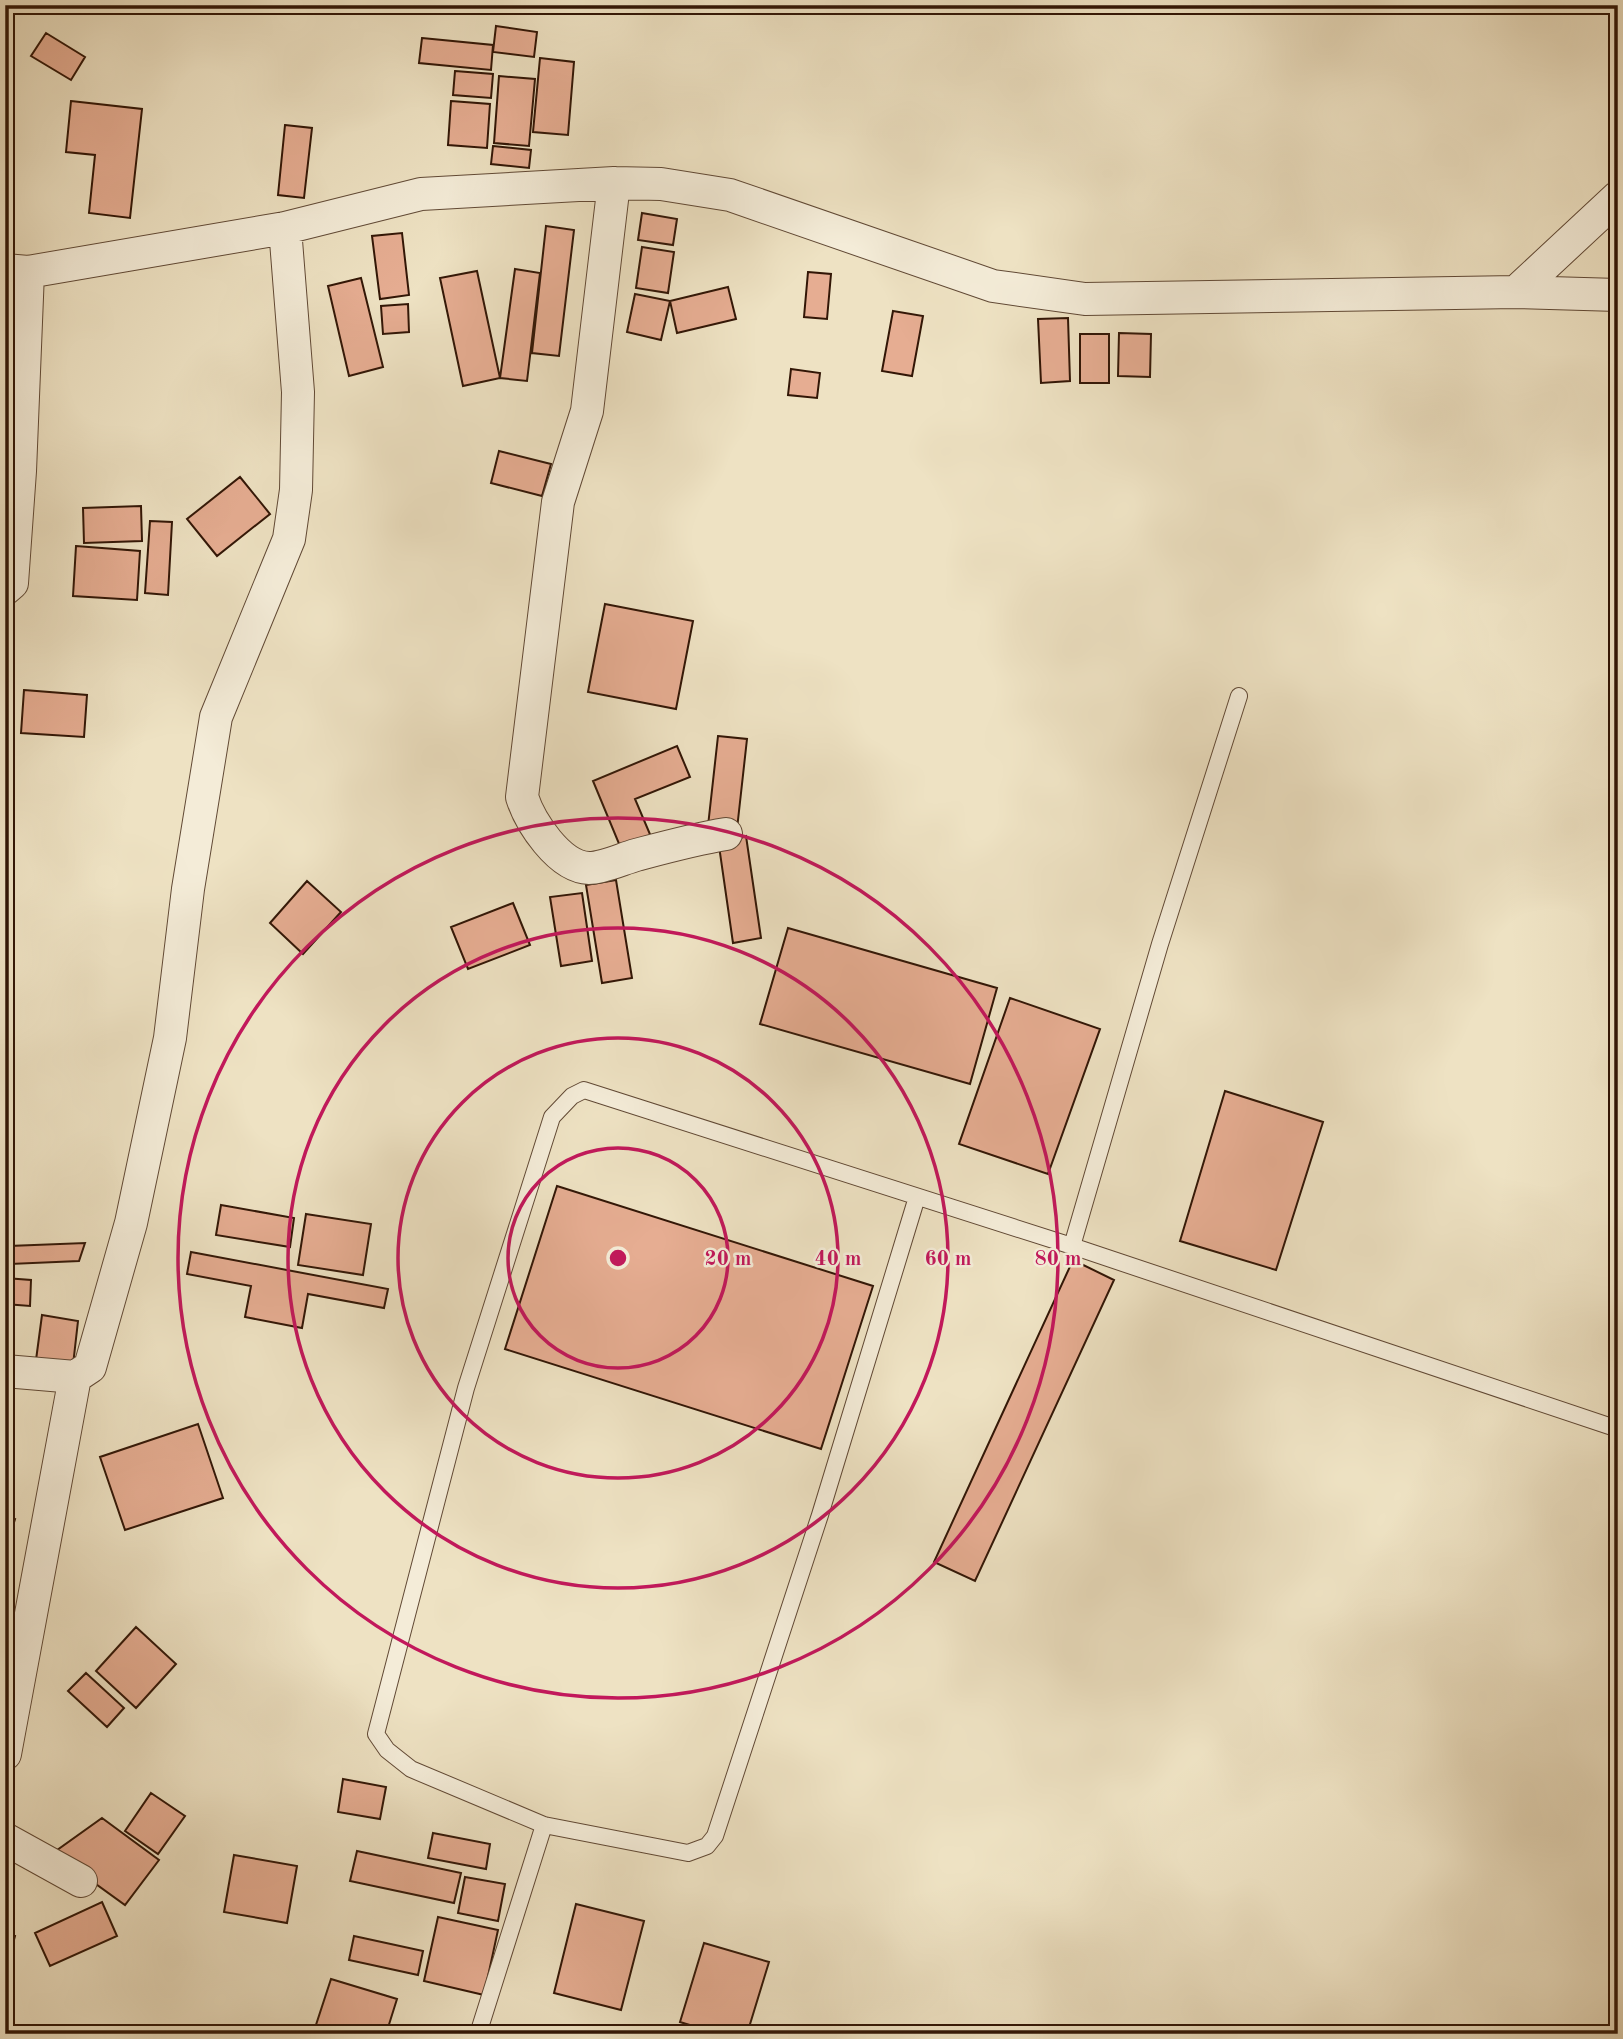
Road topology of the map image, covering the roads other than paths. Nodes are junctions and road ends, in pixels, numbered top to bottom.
1 (614, 183) junction
2 (1618, 197) edge
3 (285, 228) junction
4 (16, 271) edge
5 (1516, 292) junction
6 (1618, 295) edge
7 (5, 589) edge
8 (1239, 696) dead end
9 (726, 834) dead end
10 (918, 1197) junction
11 (1072, 1246) junction
12 (5, 1371) edge
13 (75, 1377) junction
14 (1618, 1429) edge
15 (5, 1754) edge
16 (544, 1825) junction
17 (5, 1839) edge
18 (81, 1881) dead end
19 (478, 2034) edge

1 - 3 street
1 - 5 street
1 - 9 street
2 - 5 street
3 - 4 street
3 - 13 street
4 - 7 street
5 - 6 street
8 - 11 lane
10 - 11 lane
10 - 16 lane
10 - 16 lane
11 - 14 lane
12 - 13 street
13 - 15 street
16 - 19 lane
17 - 18 street

